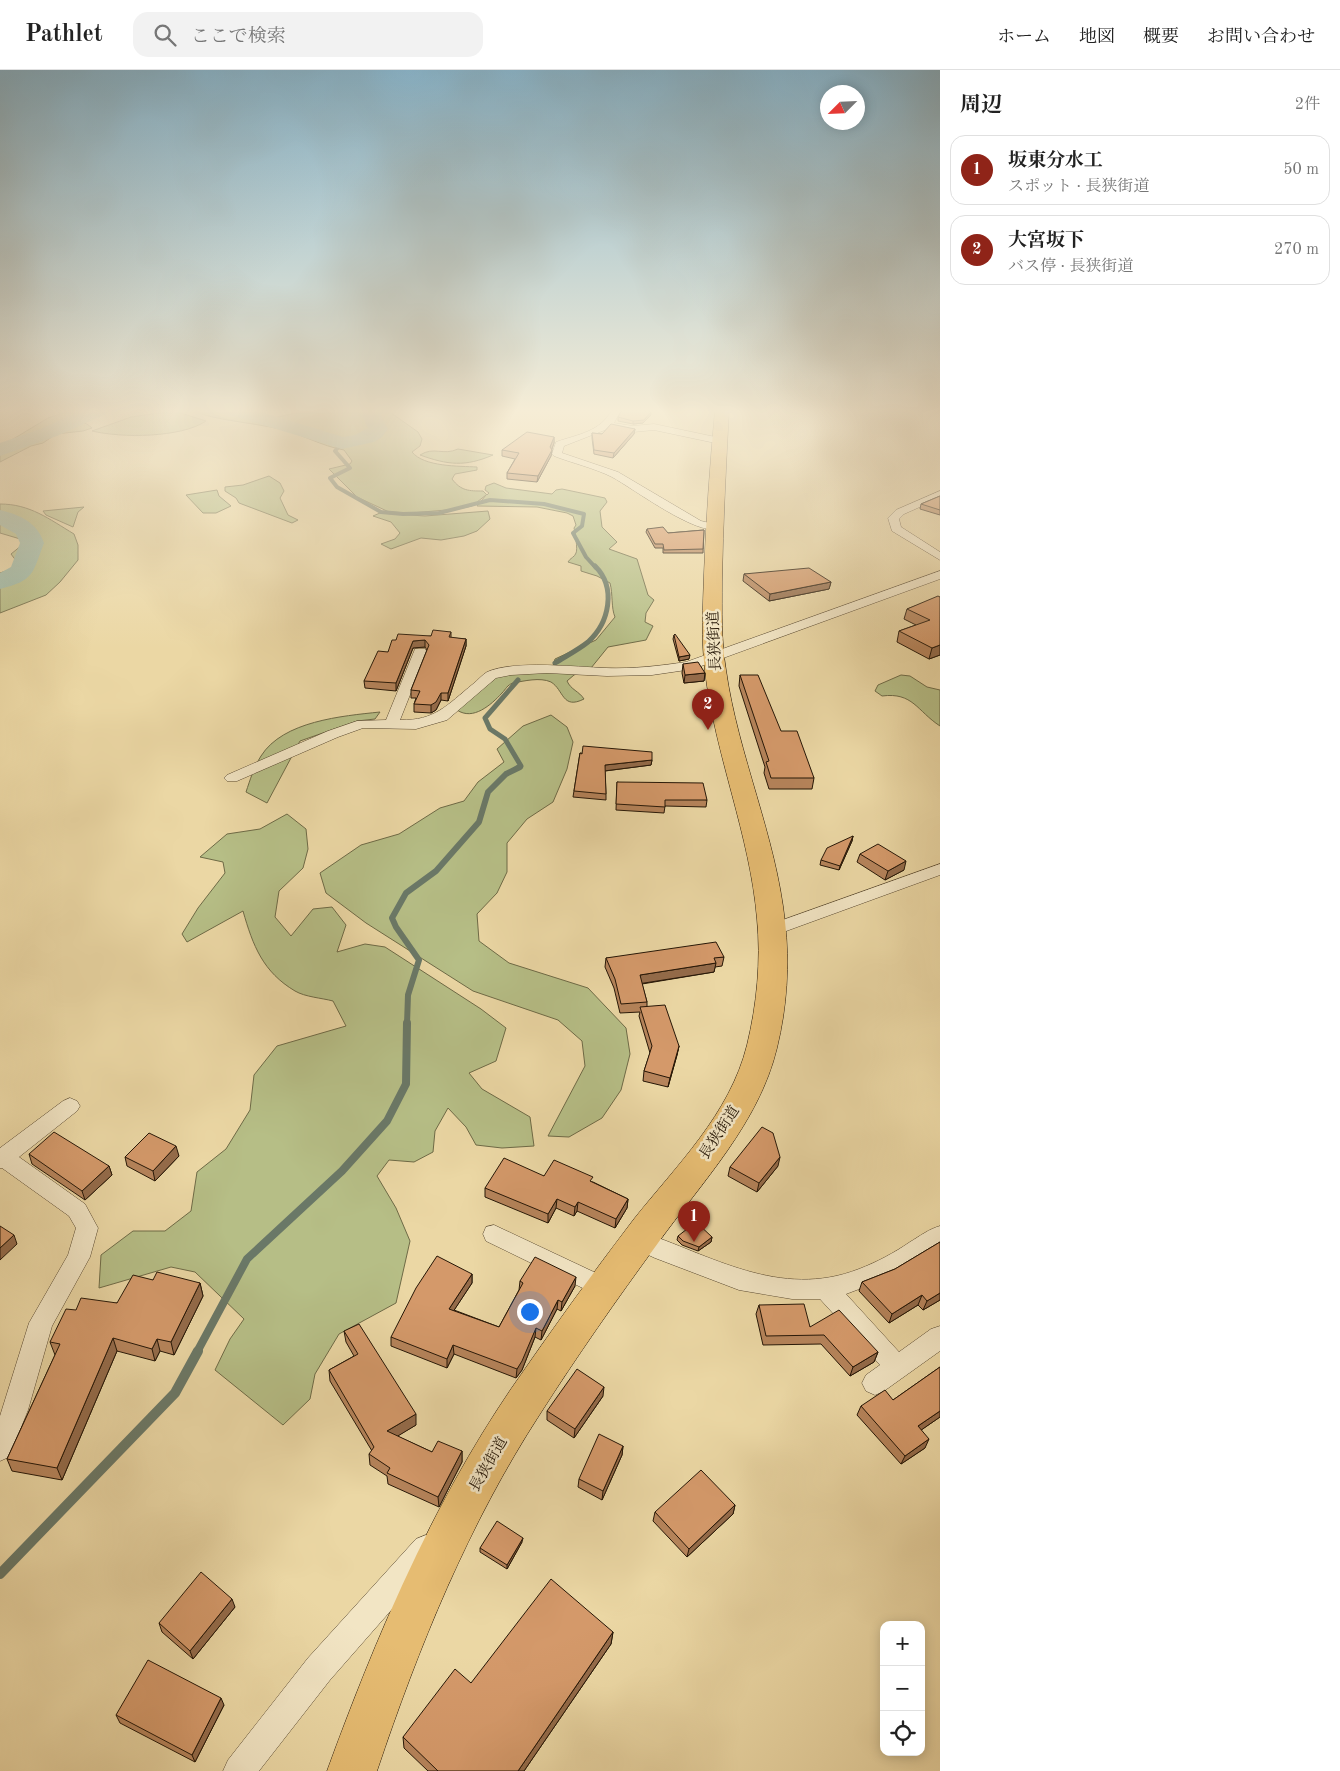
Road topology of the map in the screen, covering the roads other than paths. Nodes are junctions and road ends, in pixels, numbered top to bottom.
1 (640, 489) edge
2 (717, 489) edge
3 (940, 494) edge
4 (714, 527) junction
5 (940, 558) edge
6 (940, 575) edge
7 (420, 652) edge
8 (713, 658) junction
9 (392, 723) junction
10 (232, 778) dead end
11 (940, 869) edge
12 (772, 930) junction
13 (70, 1106) dead end
14 (2, 1158) edge
15 (494, 1234) dead end
16 (940, 1236) edge
17 (640, 1240) junction
18 (605, 1288) junction
19 (826, 1288) junction
20 (940, 1337) edge
21 (897, 1368) junction
22 (875, 1383) dead end
23 (0, 1448) edge
24 (460, 1512) junction
25 (239, 1771) edge
26 (352, 1771) edge

1 - 4 street
2 - 4 main road, 長狭街道
3 - 5 street
4 - 8 main road, 長狭街道
6 - 8 street
7 - 9 street
8 - 9 street
8 - 12 main road, 長狭街道
9 - 10 street
11 - 12 street
12 - 17 main road, 長狭街道
13 - 14 street
14 - 23 street
15 - 18 street
16 - 19 street
17 - 18 main road, 長狭街道
17 - 19 street
18 - 24 main road, 長狭街道
19 - 21 street
20 - 21 street
21 - 22 street
24 - 25 street
24 - 26 main road, 長狭街道

